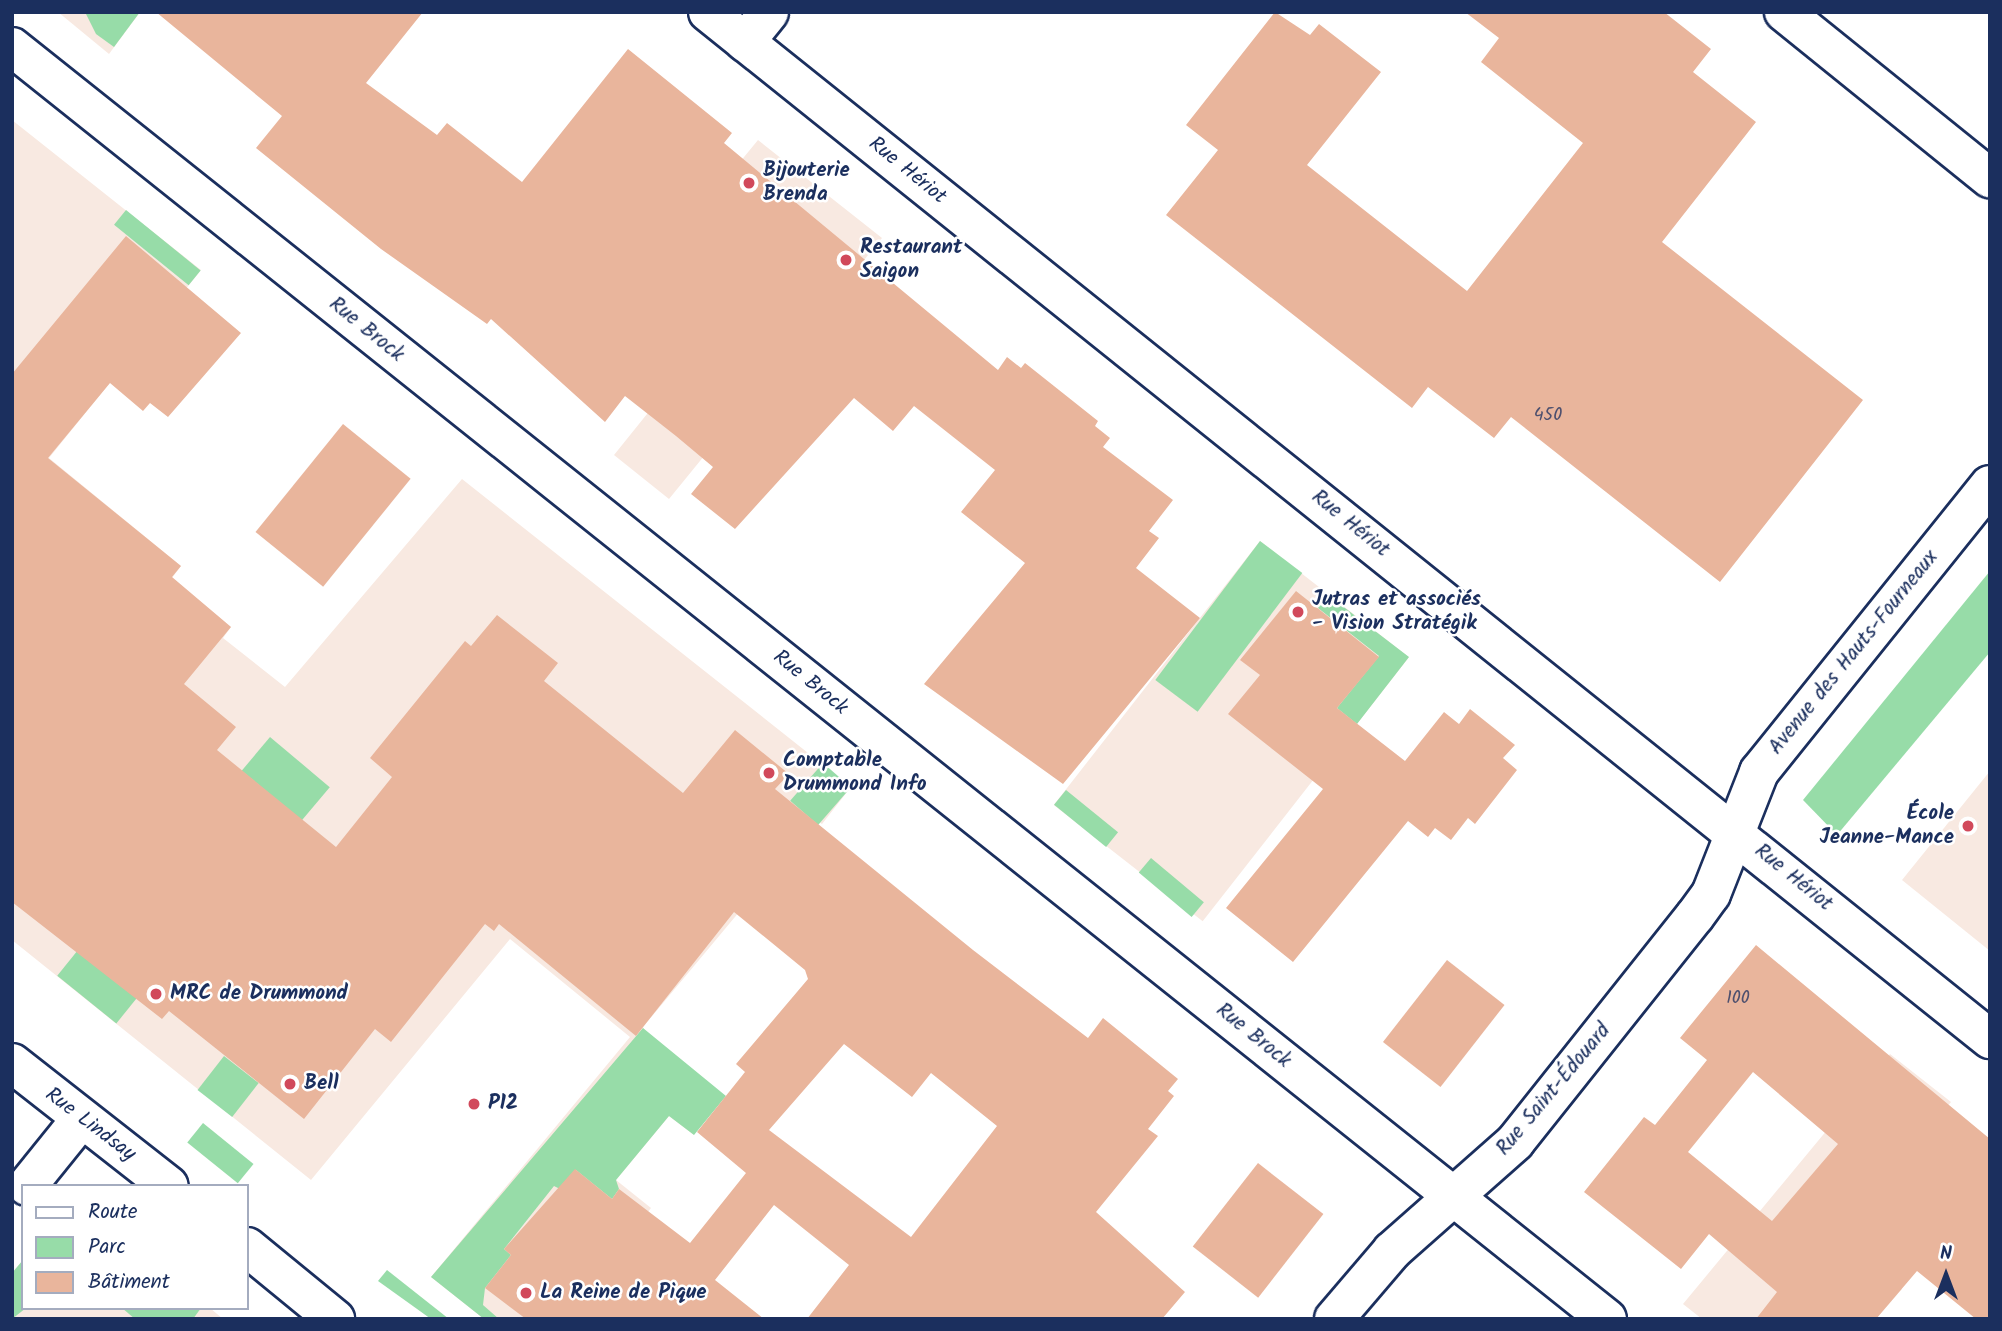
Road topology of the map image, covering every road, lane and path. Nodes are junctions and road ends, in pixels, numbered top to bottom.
1 (708, 12) edge
2 (769, 12) edge
3 (1784, 12) edge
4 (745, 42) junction
5 (12, 47) edge
6 (1990, 178) edge
7 (1990, 485) edge
8 (1736, 832) junction
9 (1990, 1039) edge
10 (12, 1063) edge
11 (81, 1119) junction
12 (28, 1184) edge
13 (166, 1184) edge
14 (1454, 1197) junction
15 (248, 1248) edge
16 (335, 1319) edge
17 (1334, 1319) edge
18 (1607, 1319) edge

1 - 4 street, Rue Hériot
2 - 4 street
3 - 6 street
4 - 8 street, Rue Hériot
5 - 14 street, Rue Brock
7 - 8 street, Avenue des Hauts-Fourneaux
8 - 9 street, Rue Hériot
8 - 14 street, Rue Saint-Édouard
10 - 11 street, Rue Lindsay
11 - 12 street
11 - 13 street, Rue Lindsay
14 - 17 street, Rue Saint-Édouard
14 - 18 street, Rue Brock
15 - 16 street

